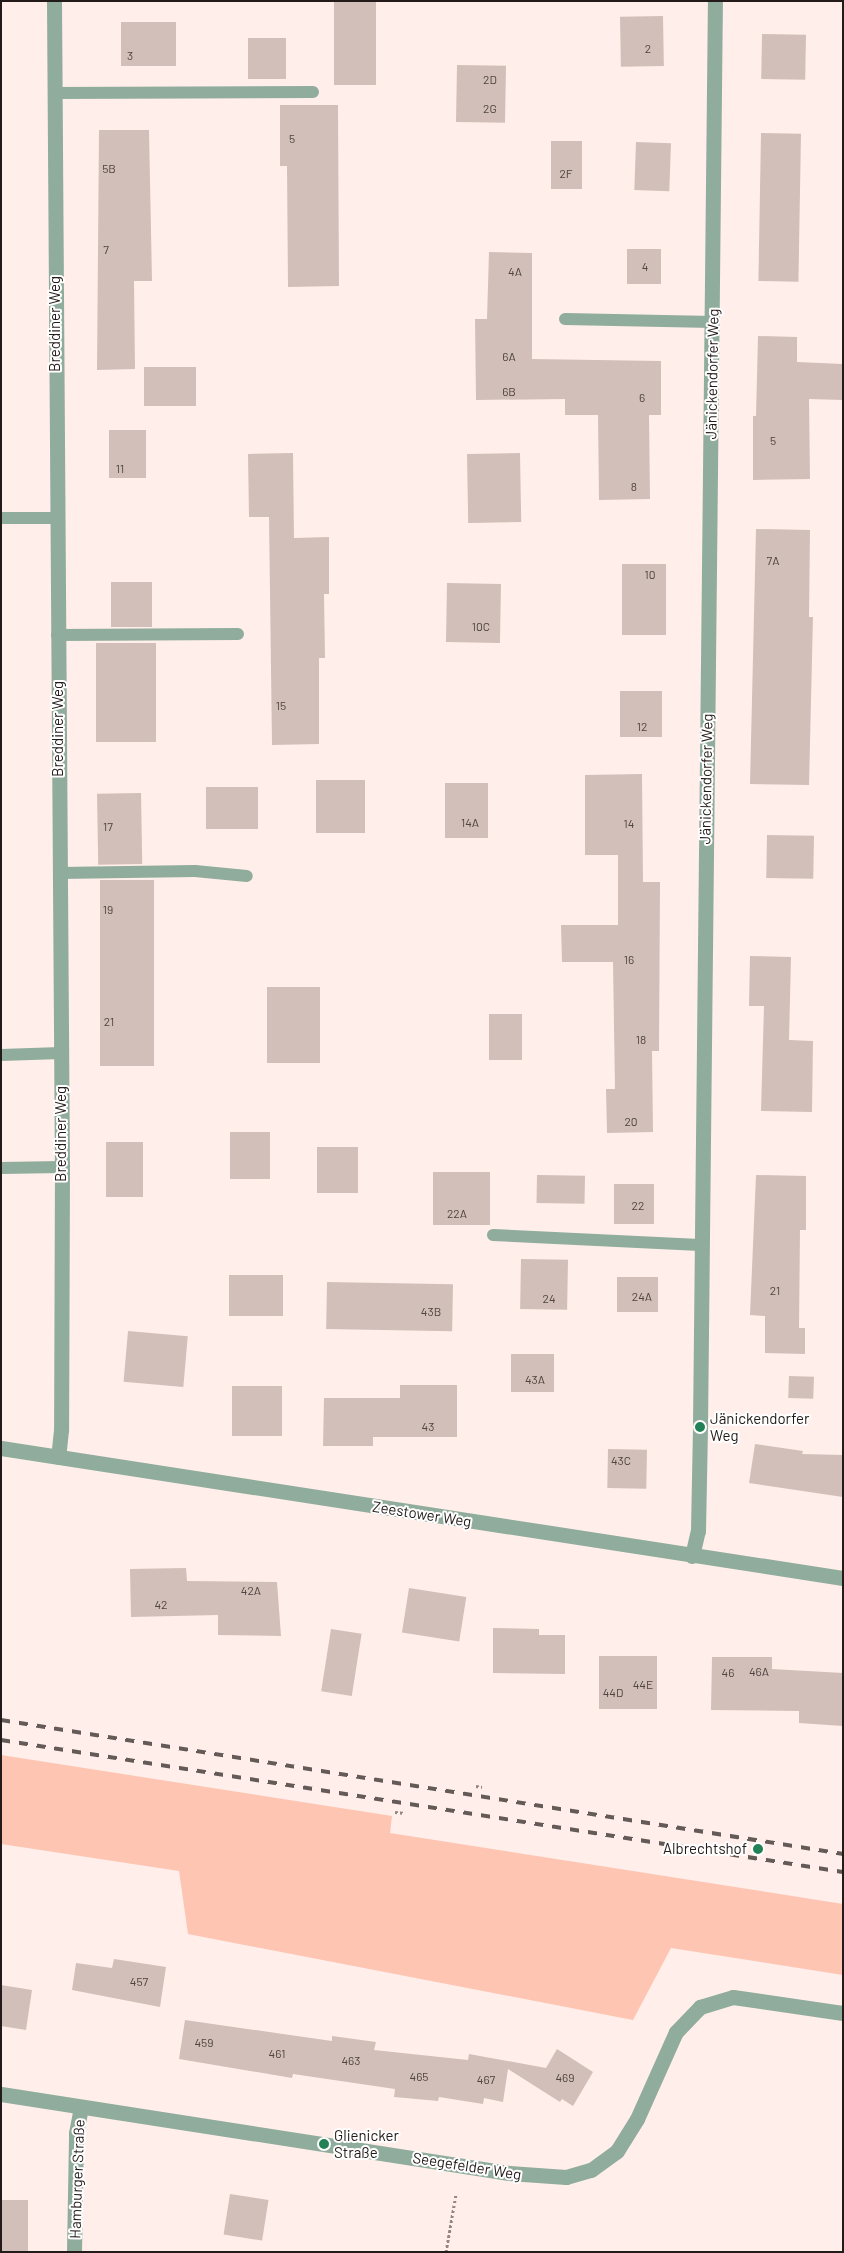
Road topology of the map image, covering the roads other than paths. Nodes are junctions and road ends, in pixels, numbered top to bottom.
1 (54, 1) edge
2 (715, 1) edge
3 (313, 92) dead end
4 (54, 93) junction
5 (565, 319) dead end
6 (713, 322) junction
7 (1, 518) edge
8 (56, 518) junction
9 (238, 634) dead end
10 (57, 635) junction
11 (59, 873) junction
12 (247, 876) dead end
13 (61, 1054) junction
14 (1, 1055) edge
15 (62, 1167) junction
16 (1, 1168) edge
17 (493, 1235) dead end
18 (700, 1245) junction
19 (1, 1448) edge
20 (58, 1458) junction
21 (692, 1556) junction
22 (843, 1578) edge
23 (843, 2013) edge
24 (1, 2094) edge
25 (81, 2106) junction
26 (74, 2252) edge

1 - 4 street, Breddiner Weg
2 - 6 street, Jänickendorfer Weg
3 - 4 lane
4 - 8 street, Breddiner Weg
5 - 6 lane
6 - 18 street, Jänickendorfer Weg
7 - 8 lane
8 - 10 street, Breddiner Weg
9 - 10 lane
10 - 11 street, Breddiner Weg
11 - 12 lane
11 - 13 street, Breddiner Weg
13 - 14 lane
13 - 15 street, Breddiner Weg
15 - 16 lane
15 - 20 street, Breddiner Weg
17 - 18 lane
18 - 21 street, Jänickendorfer Weg
19 - 20 street, Zeestower Weg
20 - 21 street, Zeestower Weg
21 - 22 street, Zeestower Weg
23 - 25 street, Seegefelder Weg
24 - 25 street, Seegefelder Weg
25 - 26 street, Hamburger Straße

